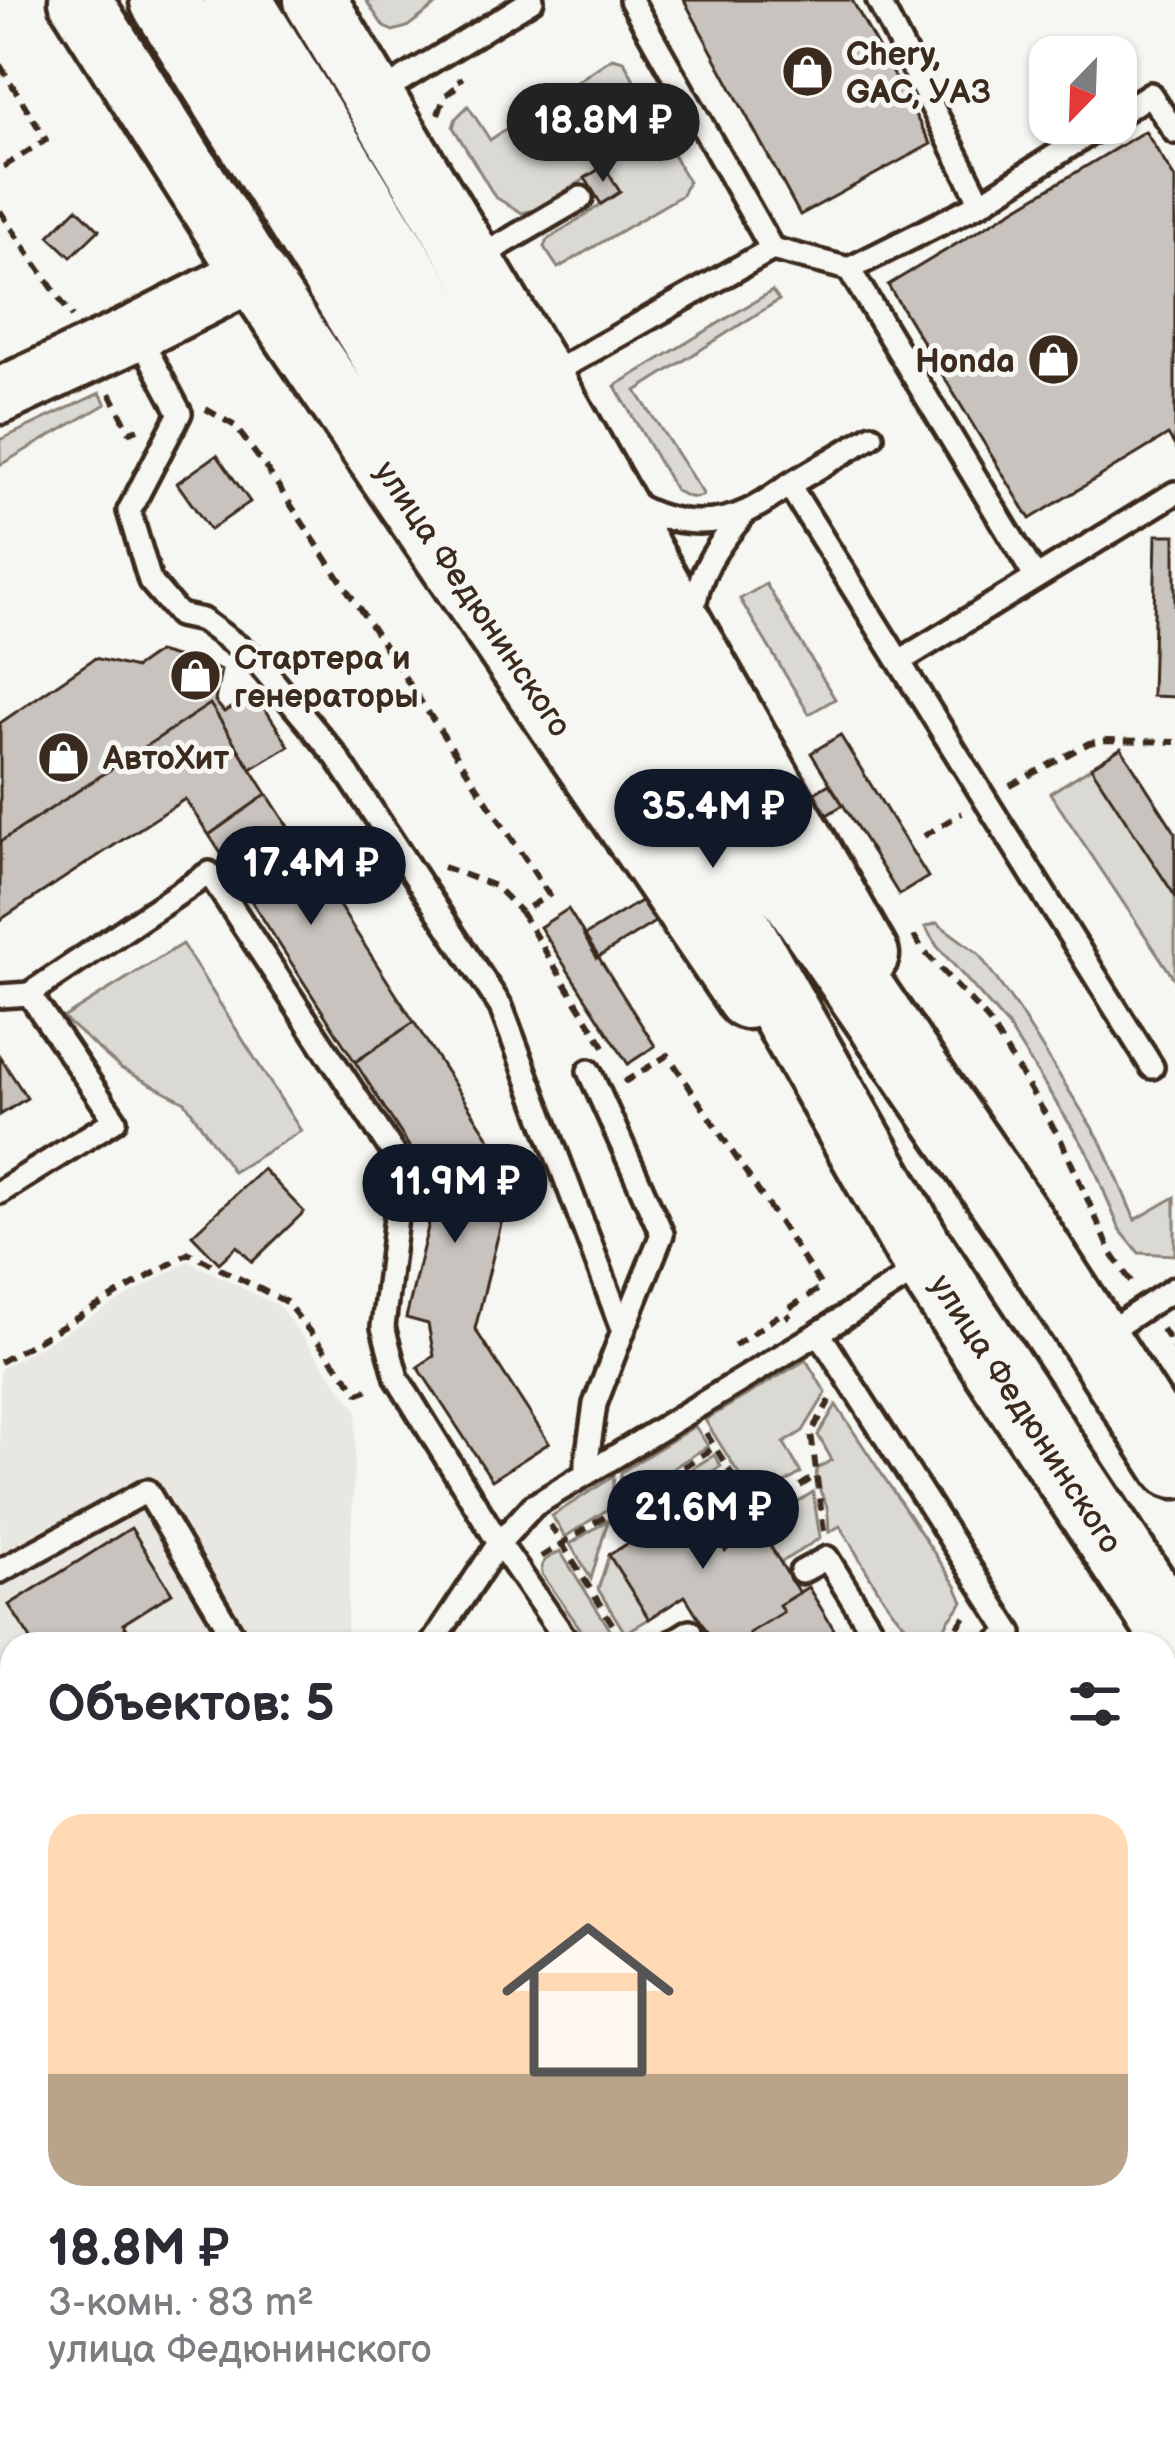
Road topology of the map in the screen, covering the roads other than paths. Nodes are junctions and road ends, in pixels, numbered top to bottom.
1 (80, 0) edge
2 (164, 0) edge
3 (237, 0) edge
4 (315, 0) edge
5 (532, 0) edge
6 (632, 0) edge
7 (878, 0) edge
8 (374, 97) junction
9 (1137, 102) edge
10 (1175, 132) edge
11 (1073, 144) edge
12 (581, 198) dead end
13 (981, 203) junction
14 (772, 249) junction
15 (472, 261) junction
16 (849, 269) junction
17 (253, 273) junction
18 (114, 343) junction
19 (542, 378) junction
20 (0, 396) edge
21 (872, 436) dead end
22 (587, 458) junction
23 (790, 485) junction
24 (1175, 494) edge
25 (745, 513) junction
26 (1036, 578) junction
27 (900, 661) junction
28 (703, 664) junction
29 (29, 994) junction
30 (0, 996) edge
31 (1152, 1067) dead end
32 (589, 1071) dead end
33 (0, 1192) edge
34 (1016, 1216) junction
35 (924, 1256) junction
36 (1175, 1288) edge
37 (1121, 1323) junction
38 (623, 1331) junction
39 (812, 1337) junction
40 (1175, 1464) edge
41 (585, 1474) junction
42 (499, 1543) junction
43 (0, 1571) edge
44 (801, 1572) dead end
45 (231, 1632) edge
46 (440, 1632) edge
47 (561, 1632) edge
48 (873, 1632) edge
49 (1010, 1632) edge
50 (1172, 1632) edge

1 - 17 main road, улица Федюнинского
2 - 35 highway, улица Федюнинского
3 - 34 highway
4 - 8 main road
5 - 8 lane
6 - 14 lane
7 - 13 lane
8 - 15 main road
9 - 10 lane
11 - 13 lane
12 - 15 lane
13 - 16 lane
14 - 16 lane
14 - 19 lane
15 - 19 main road
16 - 26 lane
17 - 18 street
17 - 35 main road, улица Федюнинского
18 - 20 street
18 - 38 lane
19 - 22 main road
21 - 23 lane
22 - 25 lane
22 - 28 main road
23 - 25 lane
23 - 27 lane
24 - 26 lane
25 - 28 lane
26 - 27 lane
27 - 31 lane
28 - 34 main road
29 - 30 lane
29 - 33 lane
29 - 42 lane
32 - 38 lane
34 - 37 highway
35 - 39 lane
35 - 50 highway, улица Федюнинского
36 - 37 lane
37 - 40 highway
38 - 41 lane
39 - 41 lane
39 - 49 lane
41 - 42 lane
42 - 46 lane
42 - 47 lane
43 - 45 lane
44 - 48 lane

